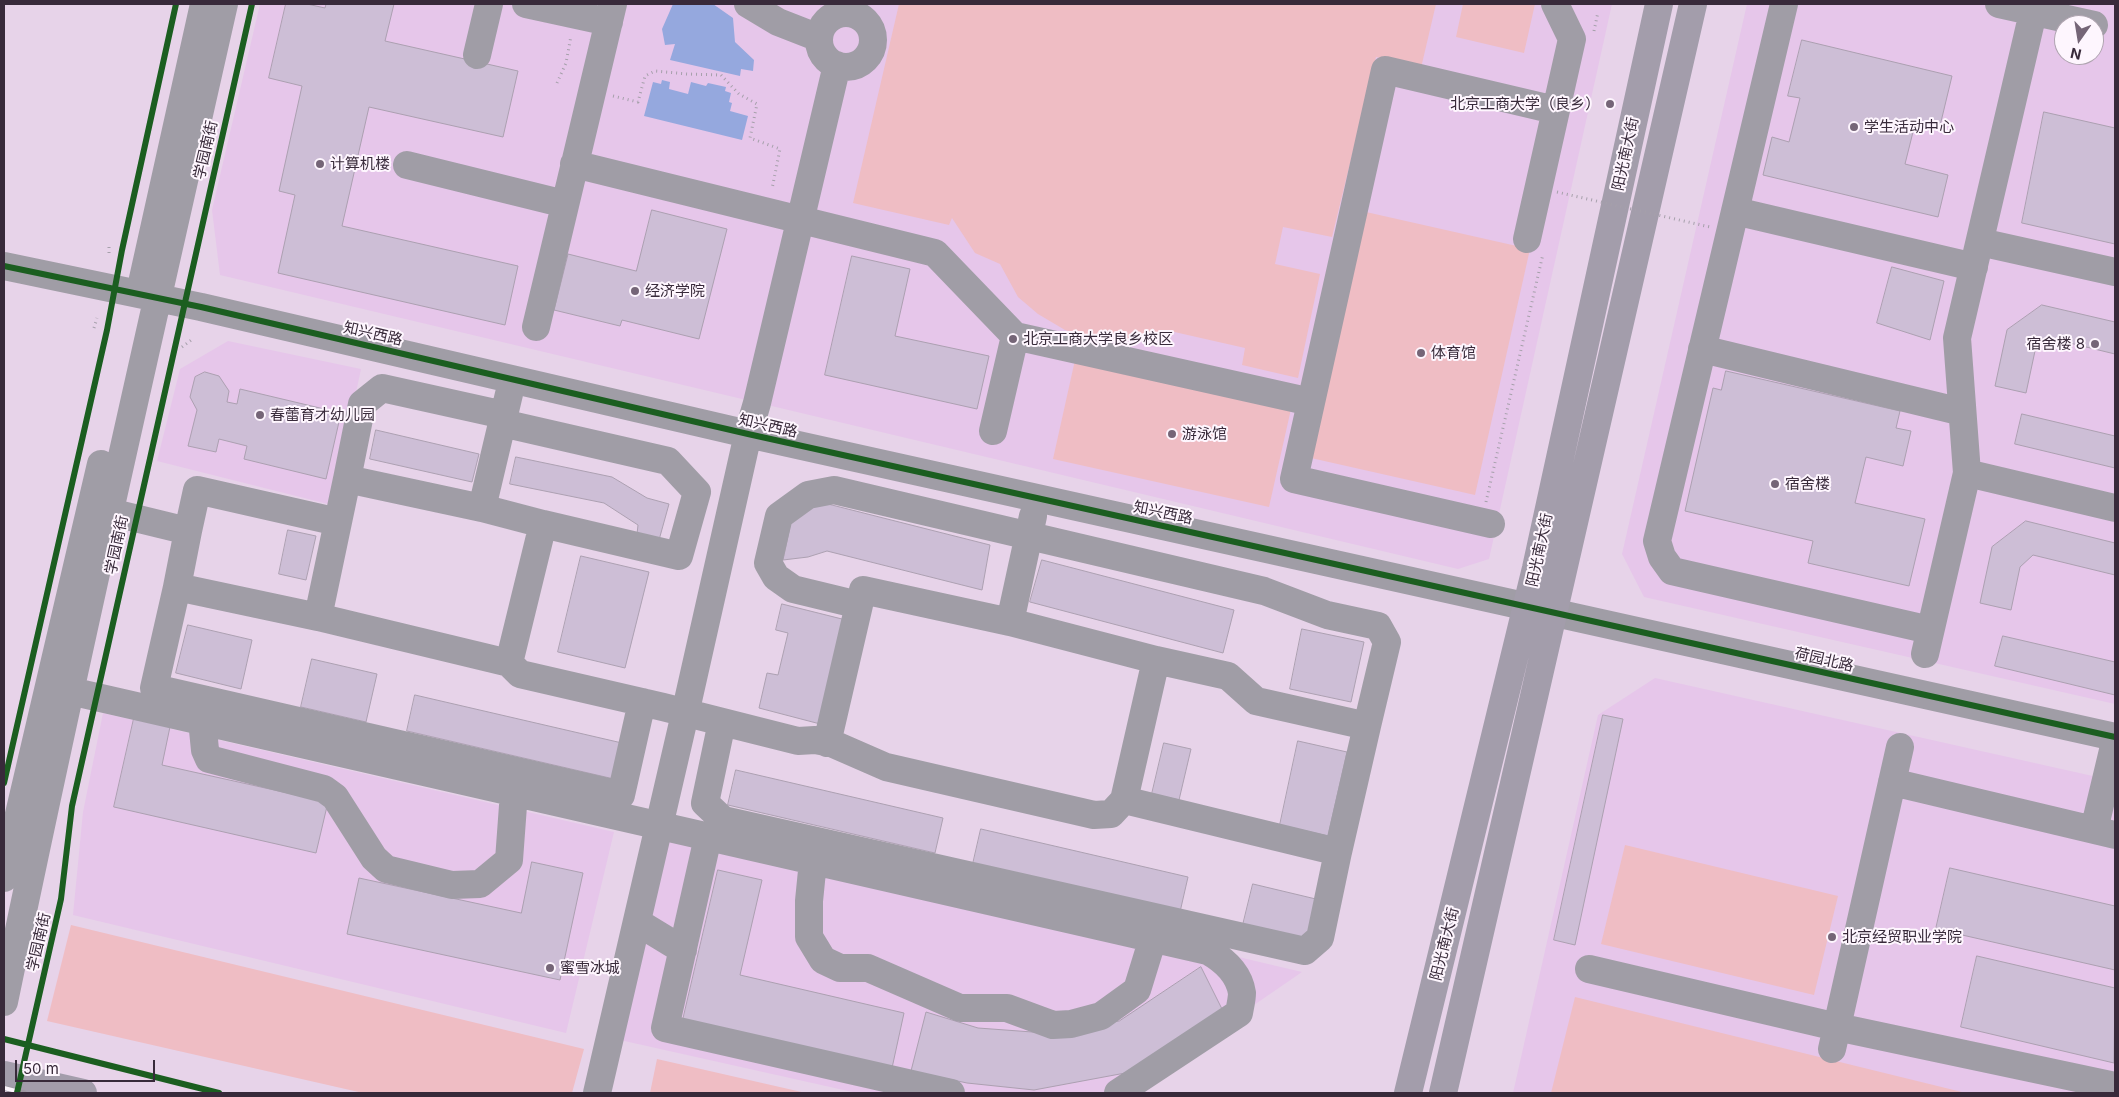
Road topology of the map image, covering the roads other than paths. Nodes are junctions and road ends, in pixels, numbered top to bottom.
1 (204, 4) edge
2 (224, 4) edge
3 (490, 4) edge
4 (526, 4) edge
5 (748, 4) edge
6 (1555, 4) edge
7 (1658, 4) edge
8 (1693, 4) edge
9 (1784, 4) edge
10 (1999, 4) edge
11 (2034, 8) edge
12 (852, 9) edge
13 (611, 13) edge
14 (2059, 15) edge
15 (819, 38) junction
16 (477, 55) dead end
17 (837, 65) junction
18 (1555, 110) junction
19 (574, 164) junction
20 (407, 165) dead end
21 (565, 204) junction
22 (1735, 211) junction
23 (801, 220) junction
24 (1535, 245) road end
25 (1977, 254) junction
26 (4, 266) edge
27 (2115, 272) edge
28 (149, 296) junction
29 (536, 327) dead end
30 (1014, 336) junction
31 (1702, 349) junction
32 (1311, 402) junction
33 (505, 411) junction
34 (1962, 412) junction
35 (993, 431) dead end
36 (748, 434) junction
37 (1967, 474) junction
38 (347, 479) junction
39 (482, 508) junction
40 (2115, 508) edge
41 (108, 520) junction
42 (338, 522) junction
43 (1486, 523) road end
44 (543, 524) junction
45 (1031, 526) junction
46 (187, 538) junction
47 (177, 587) junction
48 (859, 605) junction
49 (1527, 606) junction
50 (1554, 613) junction
51 (318, 617) junction
52 (1010, 622) junction
53 (1156, 660) junction
54 (509, 663) junction
55 (70, 691) junction
56 (642, 702) junction
57 (685, 714) junction
58 (202, 720) junction
59 (722, 722) junction
60 (1367, 726) junction
61 (2115, 737) edge
62 (2115, 742) edge
63 (827, 743) junction
64 (1900, 747) dead end
65 (1892, 782) junction
66 (514, 792) junction
67 (1124, 800) junction
68 (659, 826) junction
69 (2105, 833) edge
70 (708, 837) junction
71 (1338, 852) junction
72 (814, 861) junction
73 (4, 878) edge
74 (637, 922) junction
75 (1153, 938) junction
76 (682, 950) junction
77 (1589, 969) dead end
78 (4, 1002) edge
79 (1834, 1038) junction
80 (4, 1075) edge
81 (2115, 1086) edge
82 (83, 1093) edge
83 (596, 1093) edge
84 (951, 1093) edge
85 (1118, 1093) edge
86 (1408, 1093) edge
87 (1444, 1093) edge

1 - 28 street, 学园南街
2 - 28 street, 学园南街
3 - 16 street
4 - 13 street
5 - 15 street
6 - 18 street
7 - 49 main road, 阳光南大街
8 - 50 main road, 阳光南大街
9 - 22 street
10 - 11 street
11 - 14 street
11 - 25 street
12 - 15 street
12 - 17 street
13 - 19 street
15 - 17 street
17 - 23 street
18 - 24 street
18 - 32 street
19 - 21 street
19 - 23 street
20 - 21 street
21 - 29 street
22 - 25 street
22 - 31 street
23 - 30 street
23 - 36 street
25 - 27 street
25 - 34 street
26 - 28 street, 知兴西路
28 - 36 street, 知兴西路
28 - 41 street, 学园南街
28 - 73 street, 学园南街
30 - 32 street
30 - 35 street
31 - 34 street
31 - 37 street
32 - 43 street
33 - 38 street
33 - 39 street
33 - 44 street
34 - 37 street
36 - 49 street, 知兴西路
36 - 57 street
37 - 40 street
38 - 39 street
38 - 42 street
39 - 44 street
41 - 46 street
41 - 55 street, 学园南街
42 - 46 street
42 - 51 street
44 - 54 street
45 - 48 street
45 - 52 street
45 - 60 street
46 - 47 street
47 - 51 street
47 - 56 street
48 - 52 street
48 - 63 street
49 - 50 street, 荷园北路
49 - 86 main road, 阳光南大街
50 - 61 street, 荷园北路
50 - 87 main road, 阳光南大街
51 - 54 street
52 - 53 street
53 - 60 street
53 - 67 street
54 - 56 street
55 - 58 street
55 - 78 street, 学园南街
56 - 57 street
57 - 59 street
57 - 68 street
58 - 66 street
58 - 66 street
59 - 63 street
59 - 71 street
60 - 71 street
62 - 69 street
63 - 67 street
64 - 65 street
65 - 69 street
65 - 79 street
66 - 68 street
67 - 71 street
68 - 70 street
68 - 74 street
70 - 72 street
70 - 76 street
72 - 75 street
72 - 75 street
74 - 76 street
74 - 83 street
75 - 85 street
76 - 84 street
77 - 79 street
79 - 81 street
80 - 82 main road

